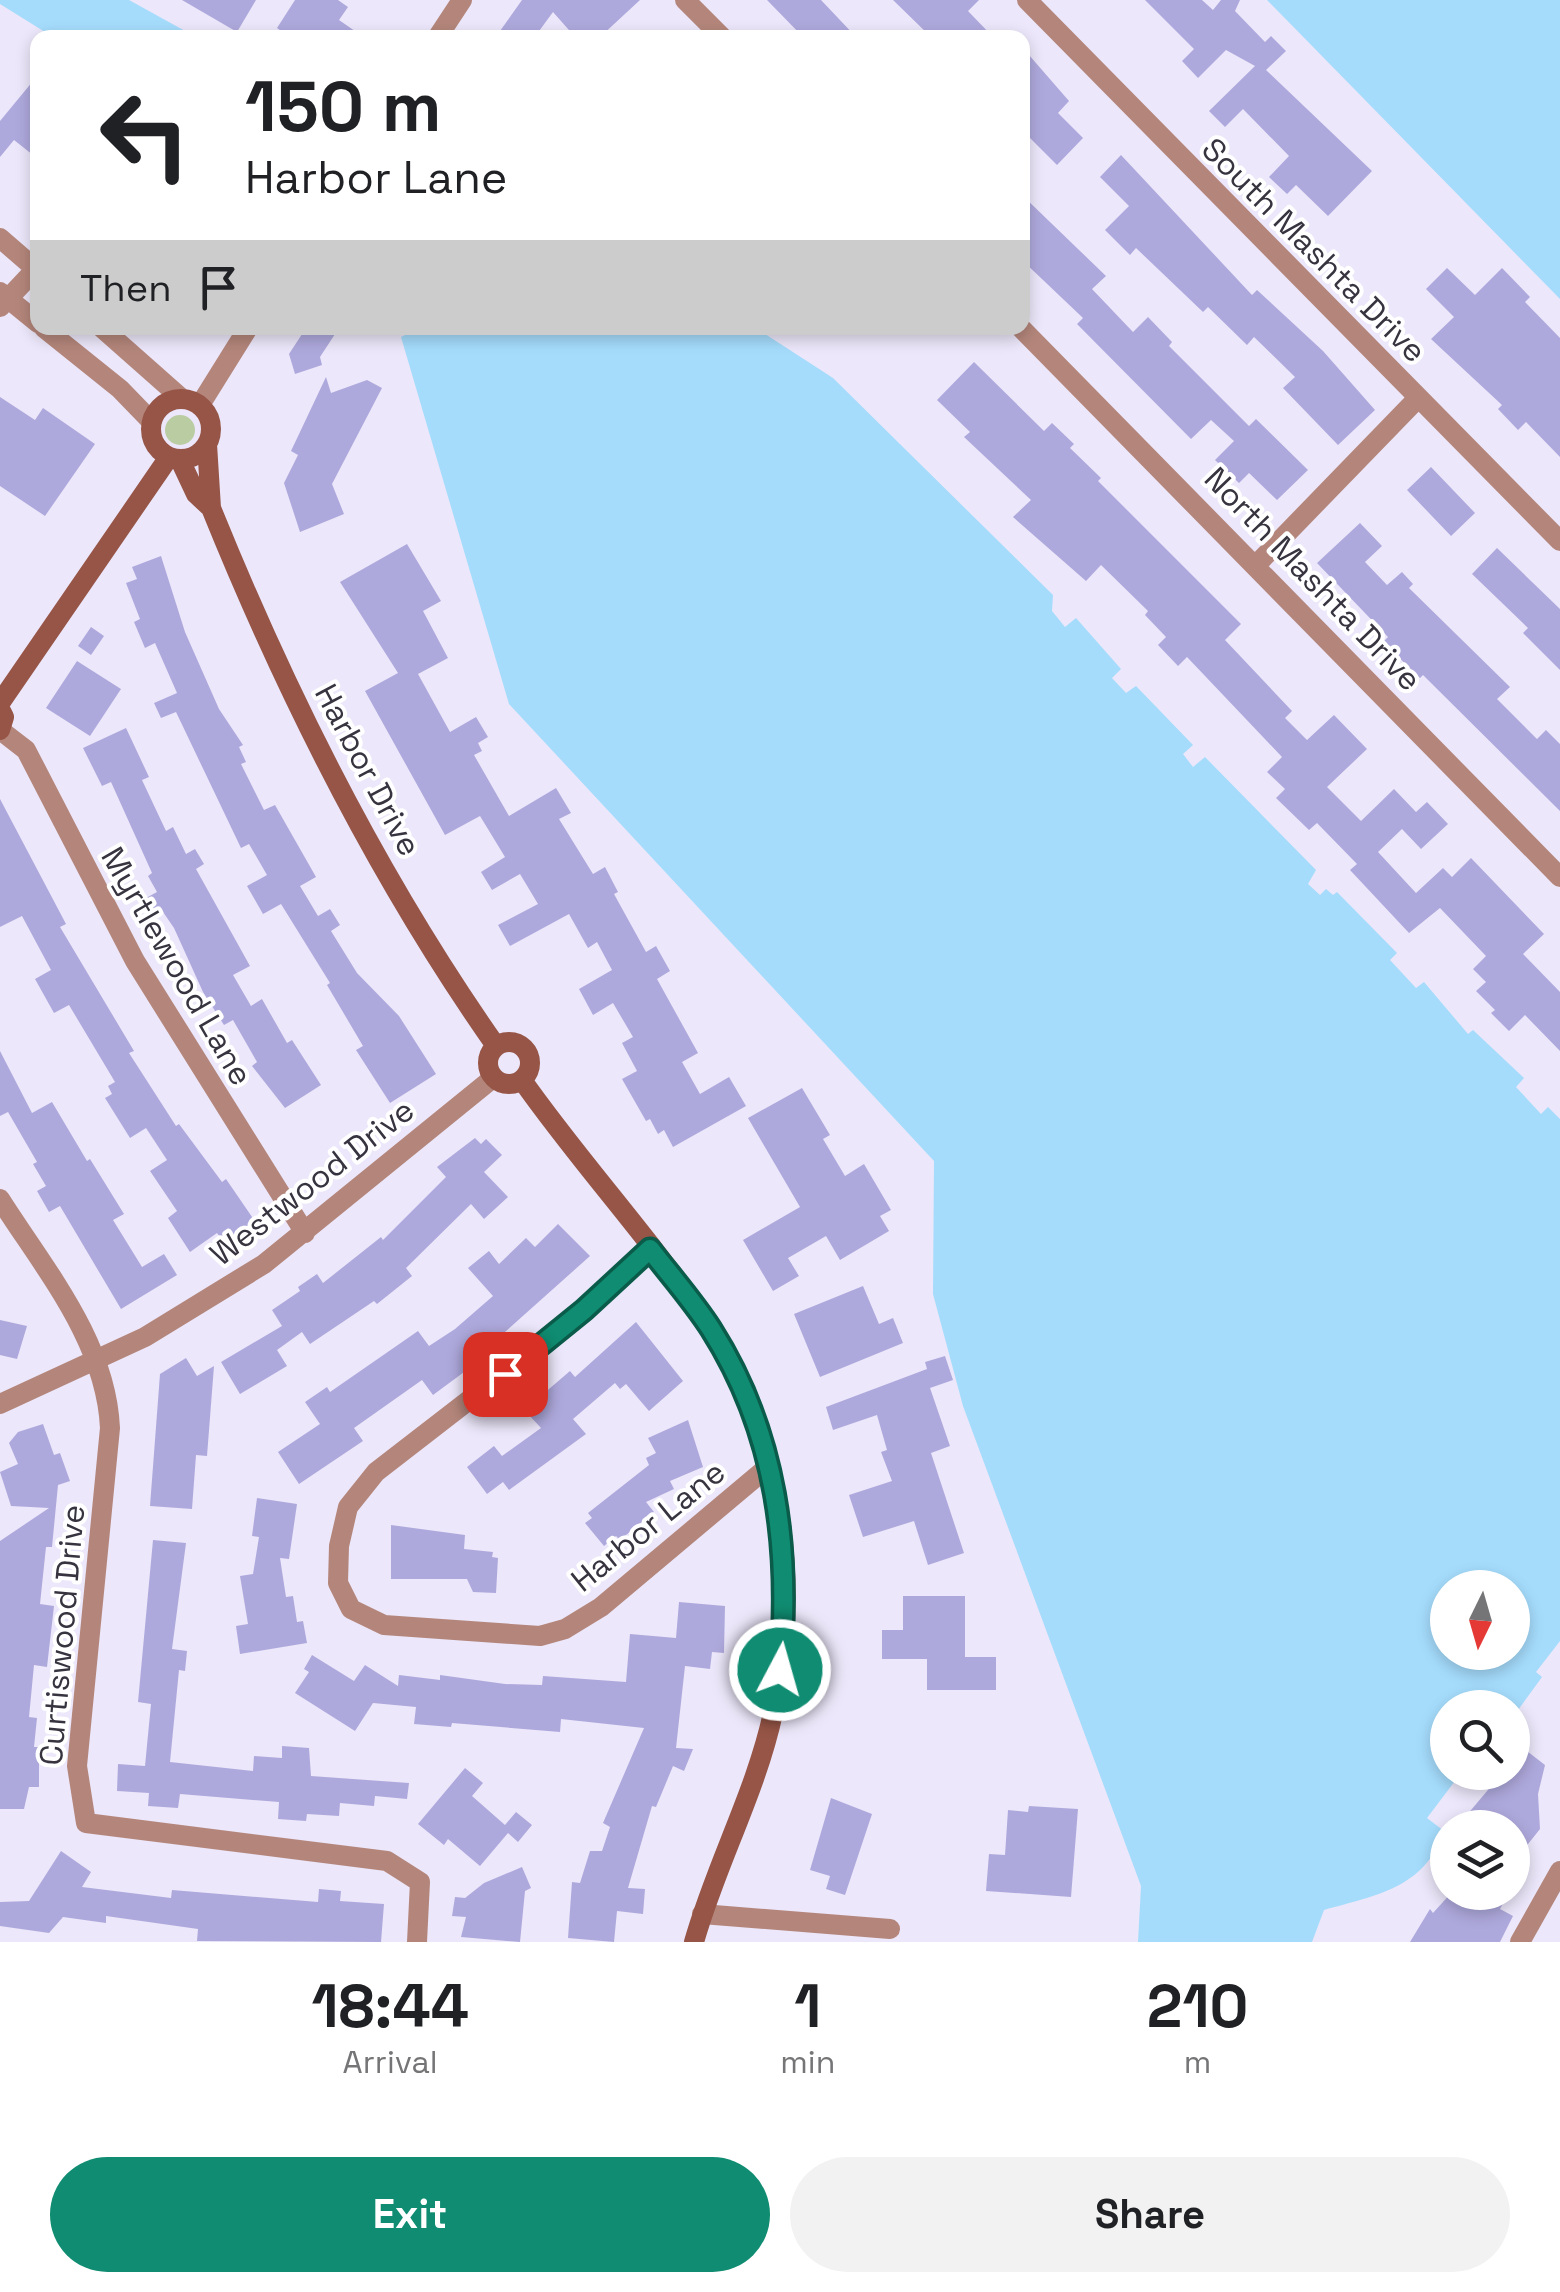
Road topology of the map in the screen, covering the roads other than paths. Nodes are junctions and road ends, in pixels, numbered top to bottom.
1 (685, 0) edge
2 (1027, 0) edge
3 (452, 4) edge
4 (441, 30) edge
5 (715, 30) edge
6 (0, 238) edge
7 (30, 264) edge
8 (30, 276) edge
9 (3, 299) edge
10 (30, 317) edge
11 (52, 335) edge
12 (110, 335) edge
13 (242, 335) edge
14 (1027, 335) edge
15 (1418, 398) junction
16 (190, 401) junction
17 (151, 421) junction
18 (207, 444) junction
19 (175, 459) junction
20 (212, 508) junction
21 (1560, 540) edge
22 (1257, 564) junction
23 (0, 706) edge
24 (0, 730) edge
25 (1560, 876) edge
26 (496, 1046) junction
27 (493, 1078) junction
28 (522, 1080) junction
29 (0, 1199) edge
30 (305, 1233) junction
31 (650, 1249) junction
32 (98, 1360) junction
33 (0, 1404) edge
34 (769, 1466) junction
35 (1560, 1871) edge
36 (702, 1914) junction
37 (890, 1929) dead end
38 (417, 1942) edge
39 (694, 1942) edge
40 (1520, 1942) edge

1 - 5 street
2 - 15 street, South Mashta Drive
3 - 4 street
6 - 7 street
8 - 9 street
9 - 10 street
11 - 17 street
12 - 16 street
13 - 16 street
14 - 22 street, North Mashta Drive
15 - 21 street, South Mashta Drive
15 - 22 street
16 - 17 street
16 - 18 street
17 - 19 street
18 - 19 street
18 - 20 street, Harbor Drive
19 - 20 street, Harbor Drive
19 - 23 street
20 - 26 street, Harbor Drive
22 - 25 street, North Mashta Drive
23 - 24 street
24 - 30 street, Myrtlewood Lane
26 - 27 street
26 - 28 street
27 - 28 street
27 - 30 street, Westwood Drive
28 - 31 street
29 - 32 street, Curtiswood Drive
30 - 32 street, Westwood Drive
31 - 34 street
31 - 34 street, Harbor Lane
32 - 33 street, Westwood Drive
32 - 38 street, Curtiswood Drive
34 - 36 street
35 - 40 street
36 - 37 street
36 - 39 street

